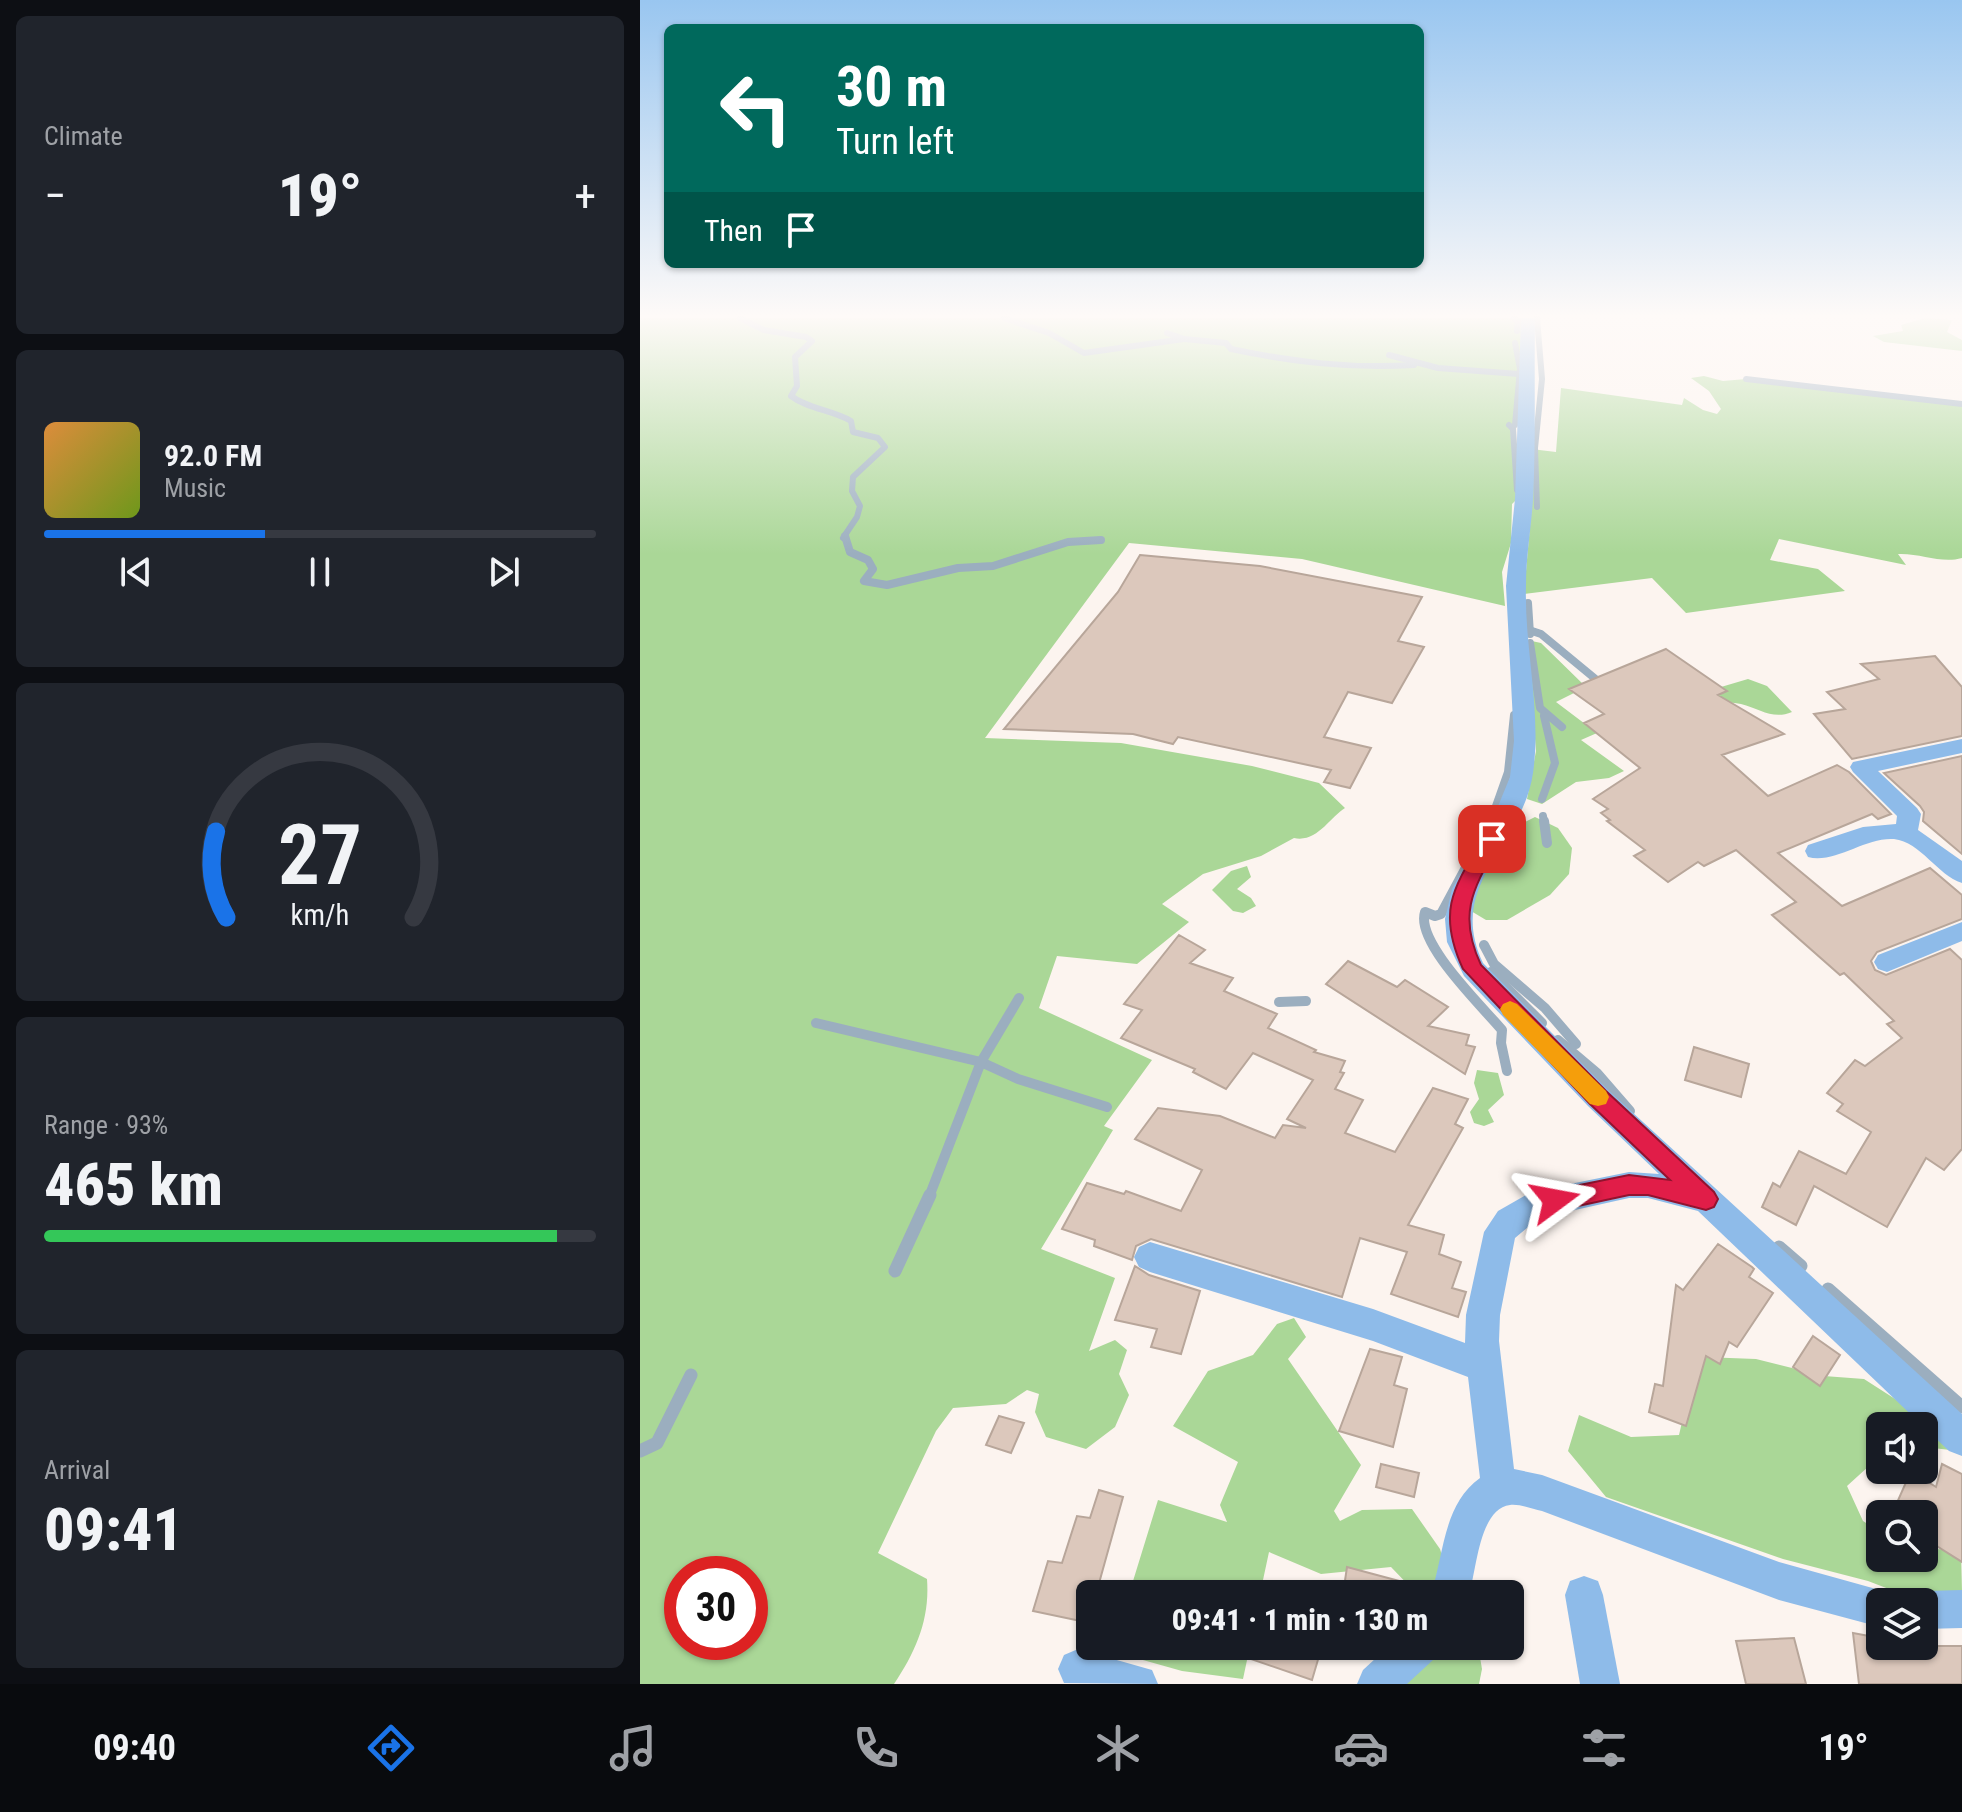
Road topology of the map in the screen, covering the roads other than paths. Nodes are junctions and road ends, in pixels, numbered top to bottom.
1 (1526, 397) edge
2 (1962, 746) edge
3 (1906, 833) junction
4 (1817, 851) dead end
5 (1961, 871) edge
6 (1962, 931) edge
7 (1887, 962) dead end
8 (1706, 1199) junction
9 (1150, 1257) dead end
10 (1486, 1367) junction
11 (1962, 1438) edge
12 (1500, 1489) junction
13 (1454, 1580) edge
14 (1584, 1595) dead end
15 (1866, 1604) edge
16 (1962, 1609) edge
17 (1938, 1610) edge
18 (1404, 1660) edge
19 (1078, 1669) dead end
20 (1138, 1684) edge
21 (1377, 1684) edge
22 (1600, 1684) edge

1 - 8 street
2 - 3 street
3 - 4 street
3 - 5 street
6 - 7 street
8 - 10 street
8 - 11 street
9 - 10 street
10 - 12 street
12 - 13 street
12 - 15 street
14 - 22 street
16 - 17 street
18 - 21 street
19 - 20 street

